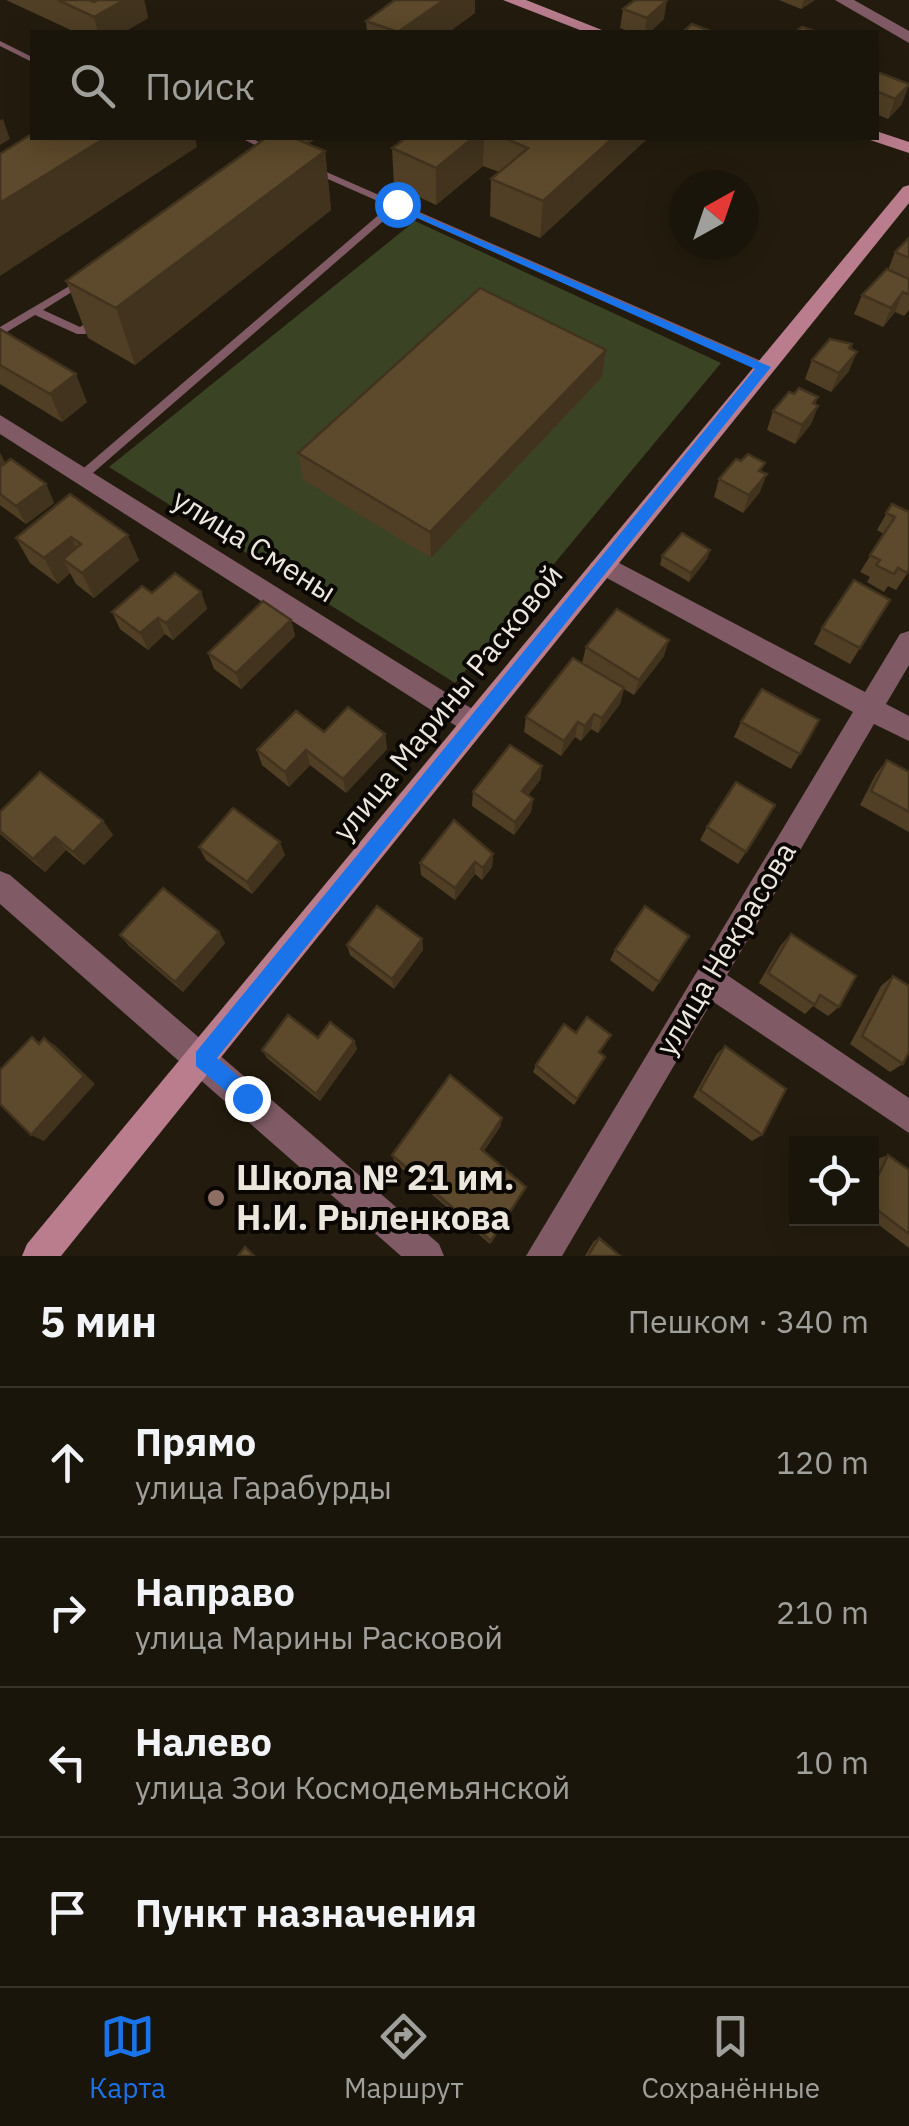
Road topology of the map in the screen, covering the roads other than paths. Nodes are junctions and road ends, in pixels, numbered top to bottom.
1 (511, 0) edge
2 (842, 0) edge
3 (593, 30) edge
4 (909, 38) edge
5 (0, 42) edge
6 (30, 59) edge
7 (879, 137) edge
8 (249, 140) edge
9 (909, 148) edge
10 (272, 151) junction
11 (290, 159) edge
12 (257, 162) edge
13 (308, 167) edge
14 (909, 192) edge
15 (397, 204) junction
16 (101, 269) edge
17 (114, 308) edge
18 (38, 312) junction
19 (0, 332) edge
20 (764, 367) junction
21 (0, 423) edge
22 (82, 476) junction
23 (602, 564) junction
24 (909, 642) edge
25 (870, 707) junction
26 (474, 723) junction
27 (909, 728) edge
28 (0, 885) edge
29 (708, 980) junction
30 (203, 1059) junction
31 (909, 1117) edge
32 (39, 1256) edge
33 (427, 1256) edge
34 (543, 1256) edge

1 - 3 street
2 - 4 street
5 - 6 lane
7 - 9 street
8 - 10 lane
10 - 11 lane
10 - 12 lane
13 - 15 lane
14 - 20 street, улица Марины Расковой
15 - 20 lane
15 - 22 lane
16 - 18 lane
17 - 18 lane
18 - 19 lane
20 - 23 street, улица Марины Расковой
21 - 22 street, улица Смены
22 - 26 street, улица Смены
23 - 25 street
23 - 26 street, улица Марины Расковой
24 - 25 street, улица Некрасова
25 - 27 street
25 - 29 street, улица Некрасова
26 - 30 street, улица Марины Расковой
28 - 30 street
29 - 31 street
29 - 34 street, улица Некрасова
30 - 32 street, улица Марины Расковой
30 - 33 street

